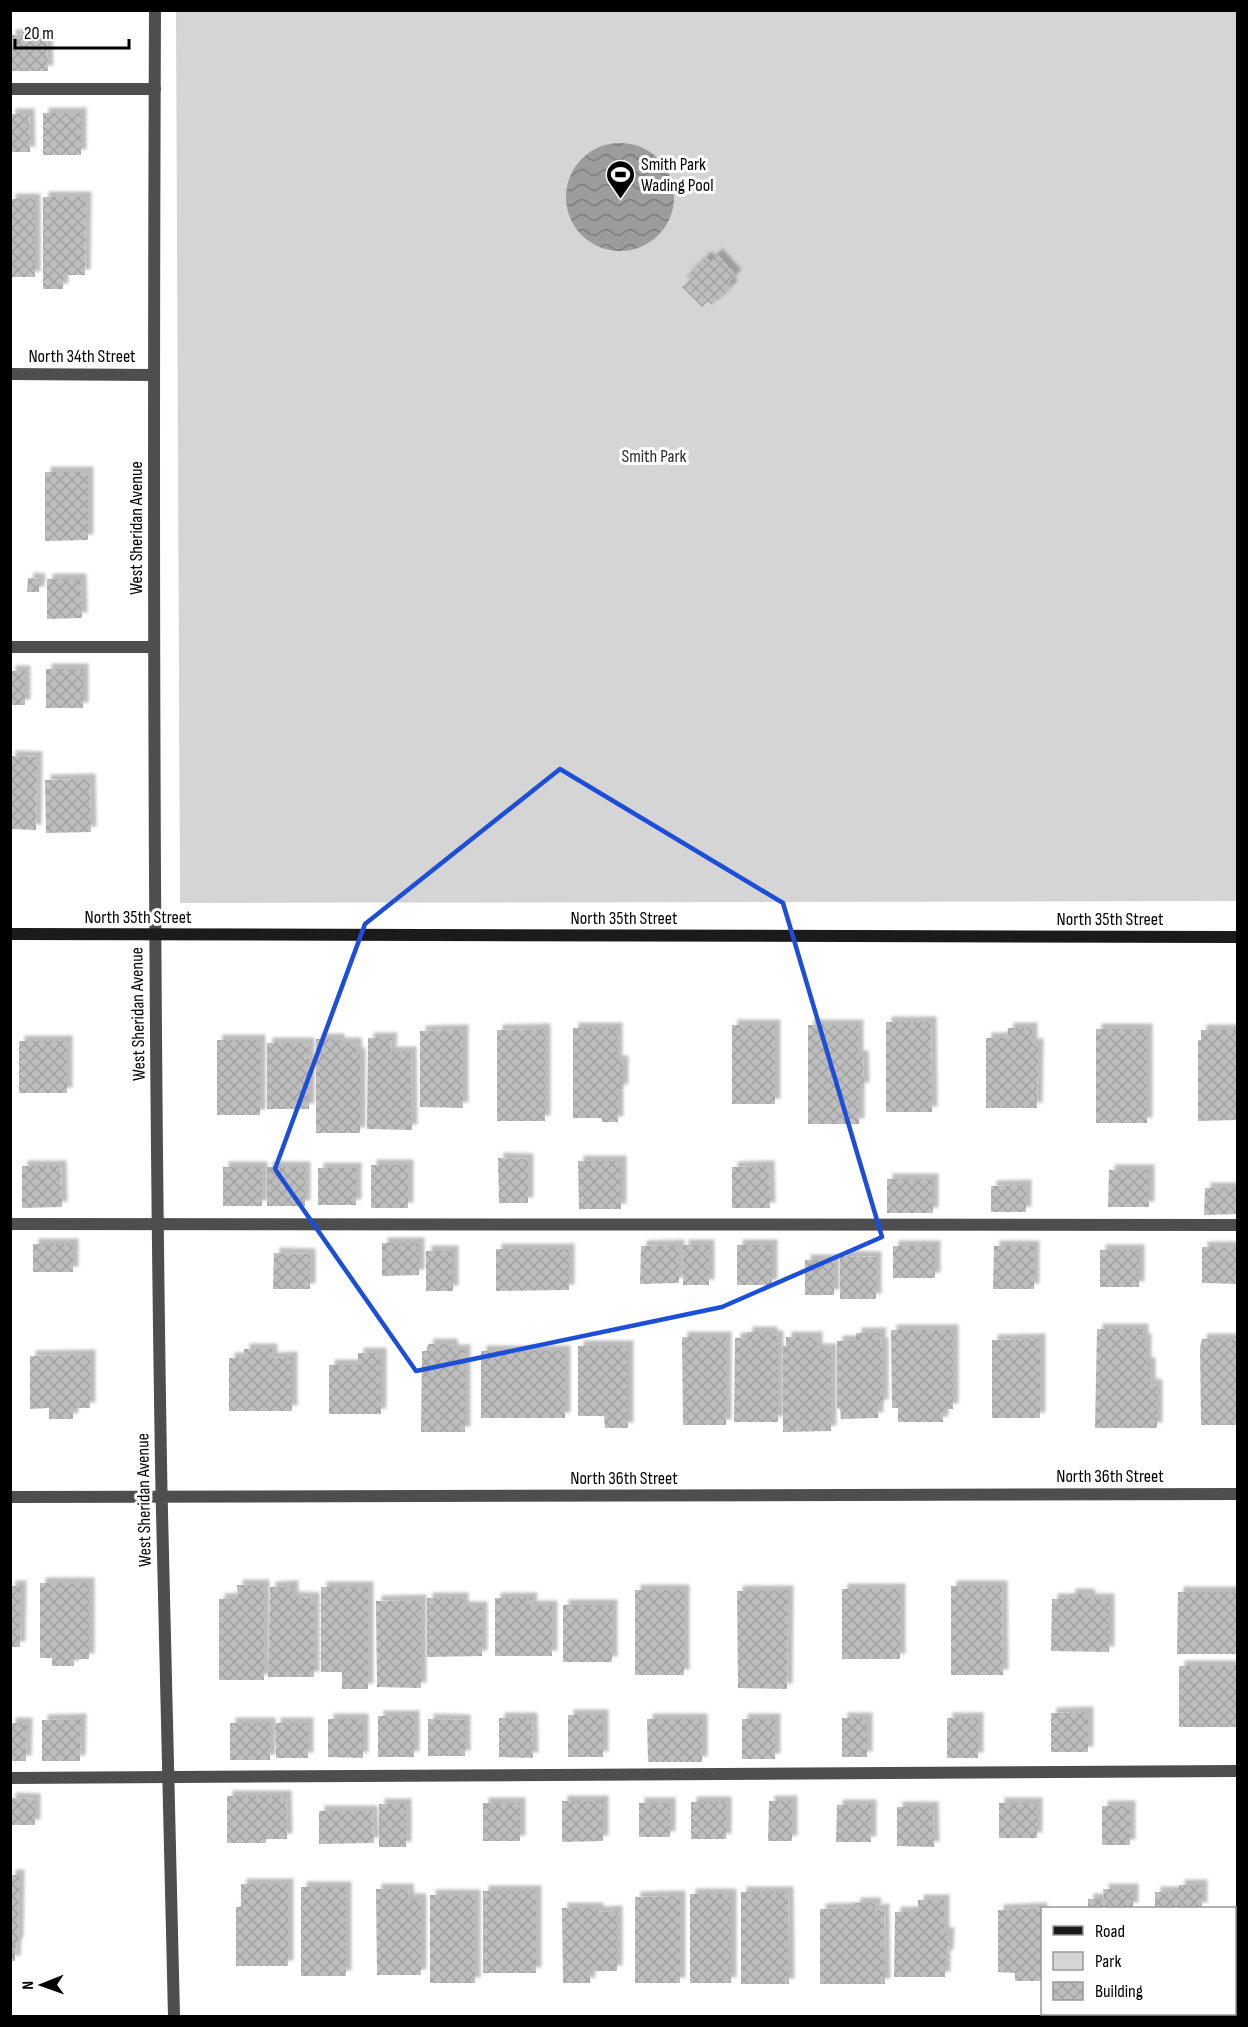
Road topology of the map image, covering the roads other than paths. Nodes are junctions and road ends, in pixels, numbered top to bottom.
1 (155, 10) edge
2 (10, 89) edge
3 (154, 89) junction
4 (10, 374) edge
5 (153, 375) junction
6 (10, 647) edge
7 (154, 647) junction
8 (10, 934) edge
9 (155, 936) junction
10 (1238, 938) edge
11 (10, 1224) edge
12 (158, 1224) junction
13 (1238, 1225) edge
14 (1238, 1494) edge
15 (10, 1497) edge
16 (162, 1497) junction
17 (1238, 1771) edge
18 (10, 1778) edge
19 (168, 1778) junction
20 (174, 2016) edge

1 - 3 street, West Sheridan Avenue
2 - 3 street
3 - 5 street, West Sheridan Avenue
4 - 5 street, North 34th Street
5 - 7 street, West Sheridan Avenue
6 - 7 street
7 - 9 street, West Sheridan Avenue
8 - 9 street, North 35th Street
9 - 10 street, North 35th Street
9 - 12 street, West Sheridan Avenue
11 - 12 street
12 - 13 street
12 - 16 street, West Sheridan Avenue
14 - 16 street, North 36th Street
15 - 16 street, North 36th Street
16 - 19 street, West Sheridan Avenue
17 - 19 street
18 - 19 street
19 - 20 street, West Sheridan Avenue

